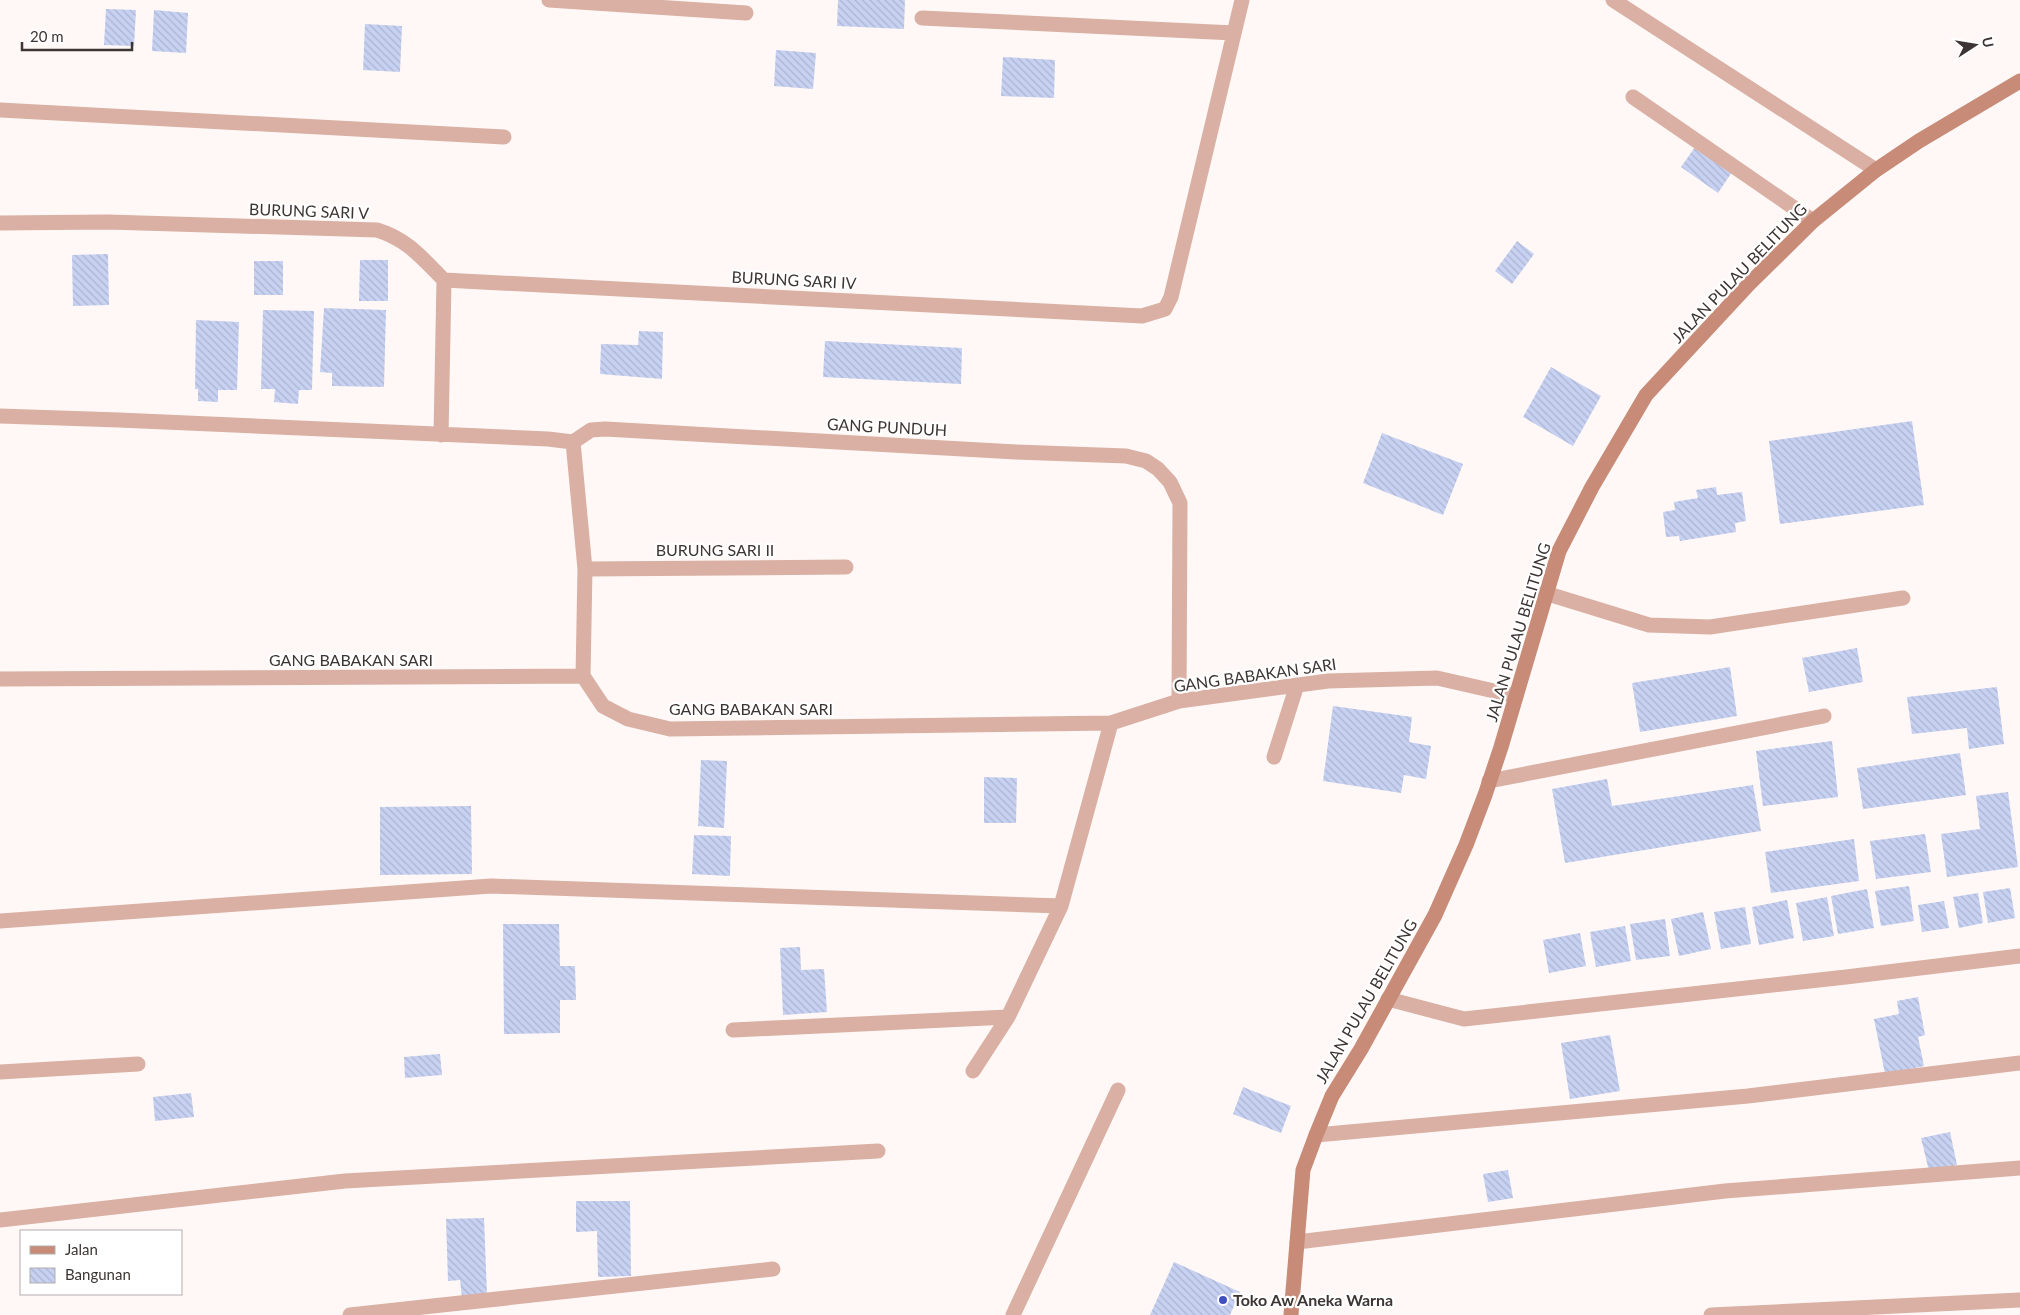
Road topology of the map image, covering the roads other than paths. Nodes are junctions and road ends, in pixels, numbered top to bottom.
1 (549, 0) edge
2 (1242, 0) edge
3 (1613, 0) edge
4 (746, 13) dead end
5 (922, 18) dead end
6 (1234, 33) junction
7 (2020, 81) edge
8 (1633, 96) dead end
9 (0, 110) edge
10 (504, 138) dead end
11 (1876, 170) junction
12 (1813, 220) junction
13 (0, 223) edge
14 (444, 280) junction
15 (0, 416) edge
16 (441, 435) junction
17 (573, 442) junction
18 (846, 567) dead end
19 (585, 569) junction
20 (1545, 593) junction
21 (1903, 598) dead end
22 (583, 676) junction
23 (0, 679) edge
24 (1296, 685) junction
25 (1516, 696) junction
26 (1179, 701) junction
27 (1824, 716) dead end
28 (1111, 723) junction
29 (1274, 757) dead end
30 (1489, 781) junction
31 (1061, 906) junction
32 (0, 921) edge
33 (2020, 956) edge
34 (1388, 999) junction
35 (1008, 1017) junction
36 (733, 1030) dead end
37 (2020, 1063) edge
38 (138, 1064) dead end
39 (973, 1071) dead end
40 (0, 1072) edge
41 (1118, 1090) dead end
42 (1316, 1135) junction
43 (878, 1151) dead end
44 (2020, 1168) edge
45 (0, 1220) edge
46 (1297, 1242) junction
47 (773, 1269) dead end
48 (2020, 1300) edge
49 (350, 1315) edge
50 (1013, 1315) edge
51 (1291, 1315) edge
52 (1711, 1315) edge

1 - 4 street
2 - 6 street
3 - 11 street
5 - 6 street
6 - 14 street, BURUNG SARI IV
7 - 11 street, JALAN PULAU BELITUNG
8 - 12 street
9 - 10 street
11 - 12 street, JALAN PULAU BELITUNG
12 - 20 street, JALAN PULAU BELITUNG
13 - 14 street, BURUNG SARI V
14 - 16 street
15 - 16 street
16 - 17 street
17 - 19 street
17 - 26 street, GANG PUNDUH
18 - 19 street, BURUNG SARI II
19 - 22 street
20 - 21 street
20 - 25 street, JALAN PULAU BELITUNG
22 - 23 street, GANG BABAKAN SARI
22 - 28 street, GANG BABAKAN SARI
24 - 25 street, GANG BABAKAN SARI
24 - 26 street, GANG BABAKAN SARI
24 - 29 street
25 - 30 street, JALAN PULAU BELITUNG
26 - 28 street, GANG BABAKAN SARI
27 - 30 street
28 - 31 street
30 - 34 street, JALAN PULAU BELITUNG
31 - 32 street
31 - 35 street
33 - 34 street
34 - 42 street, JALAN PULAU BELITUNG
35 - 36 street
35 - 39 street
37 - 42 street
38 - 40 street
41 - 50 street
42 - 46 street, JALAN PULAU BELITUNG
43 - 45 street
44 - 46 street
46 - 51 street, JALAN PULAU BELITUNG
47 - 49 street
48 - 52 street

